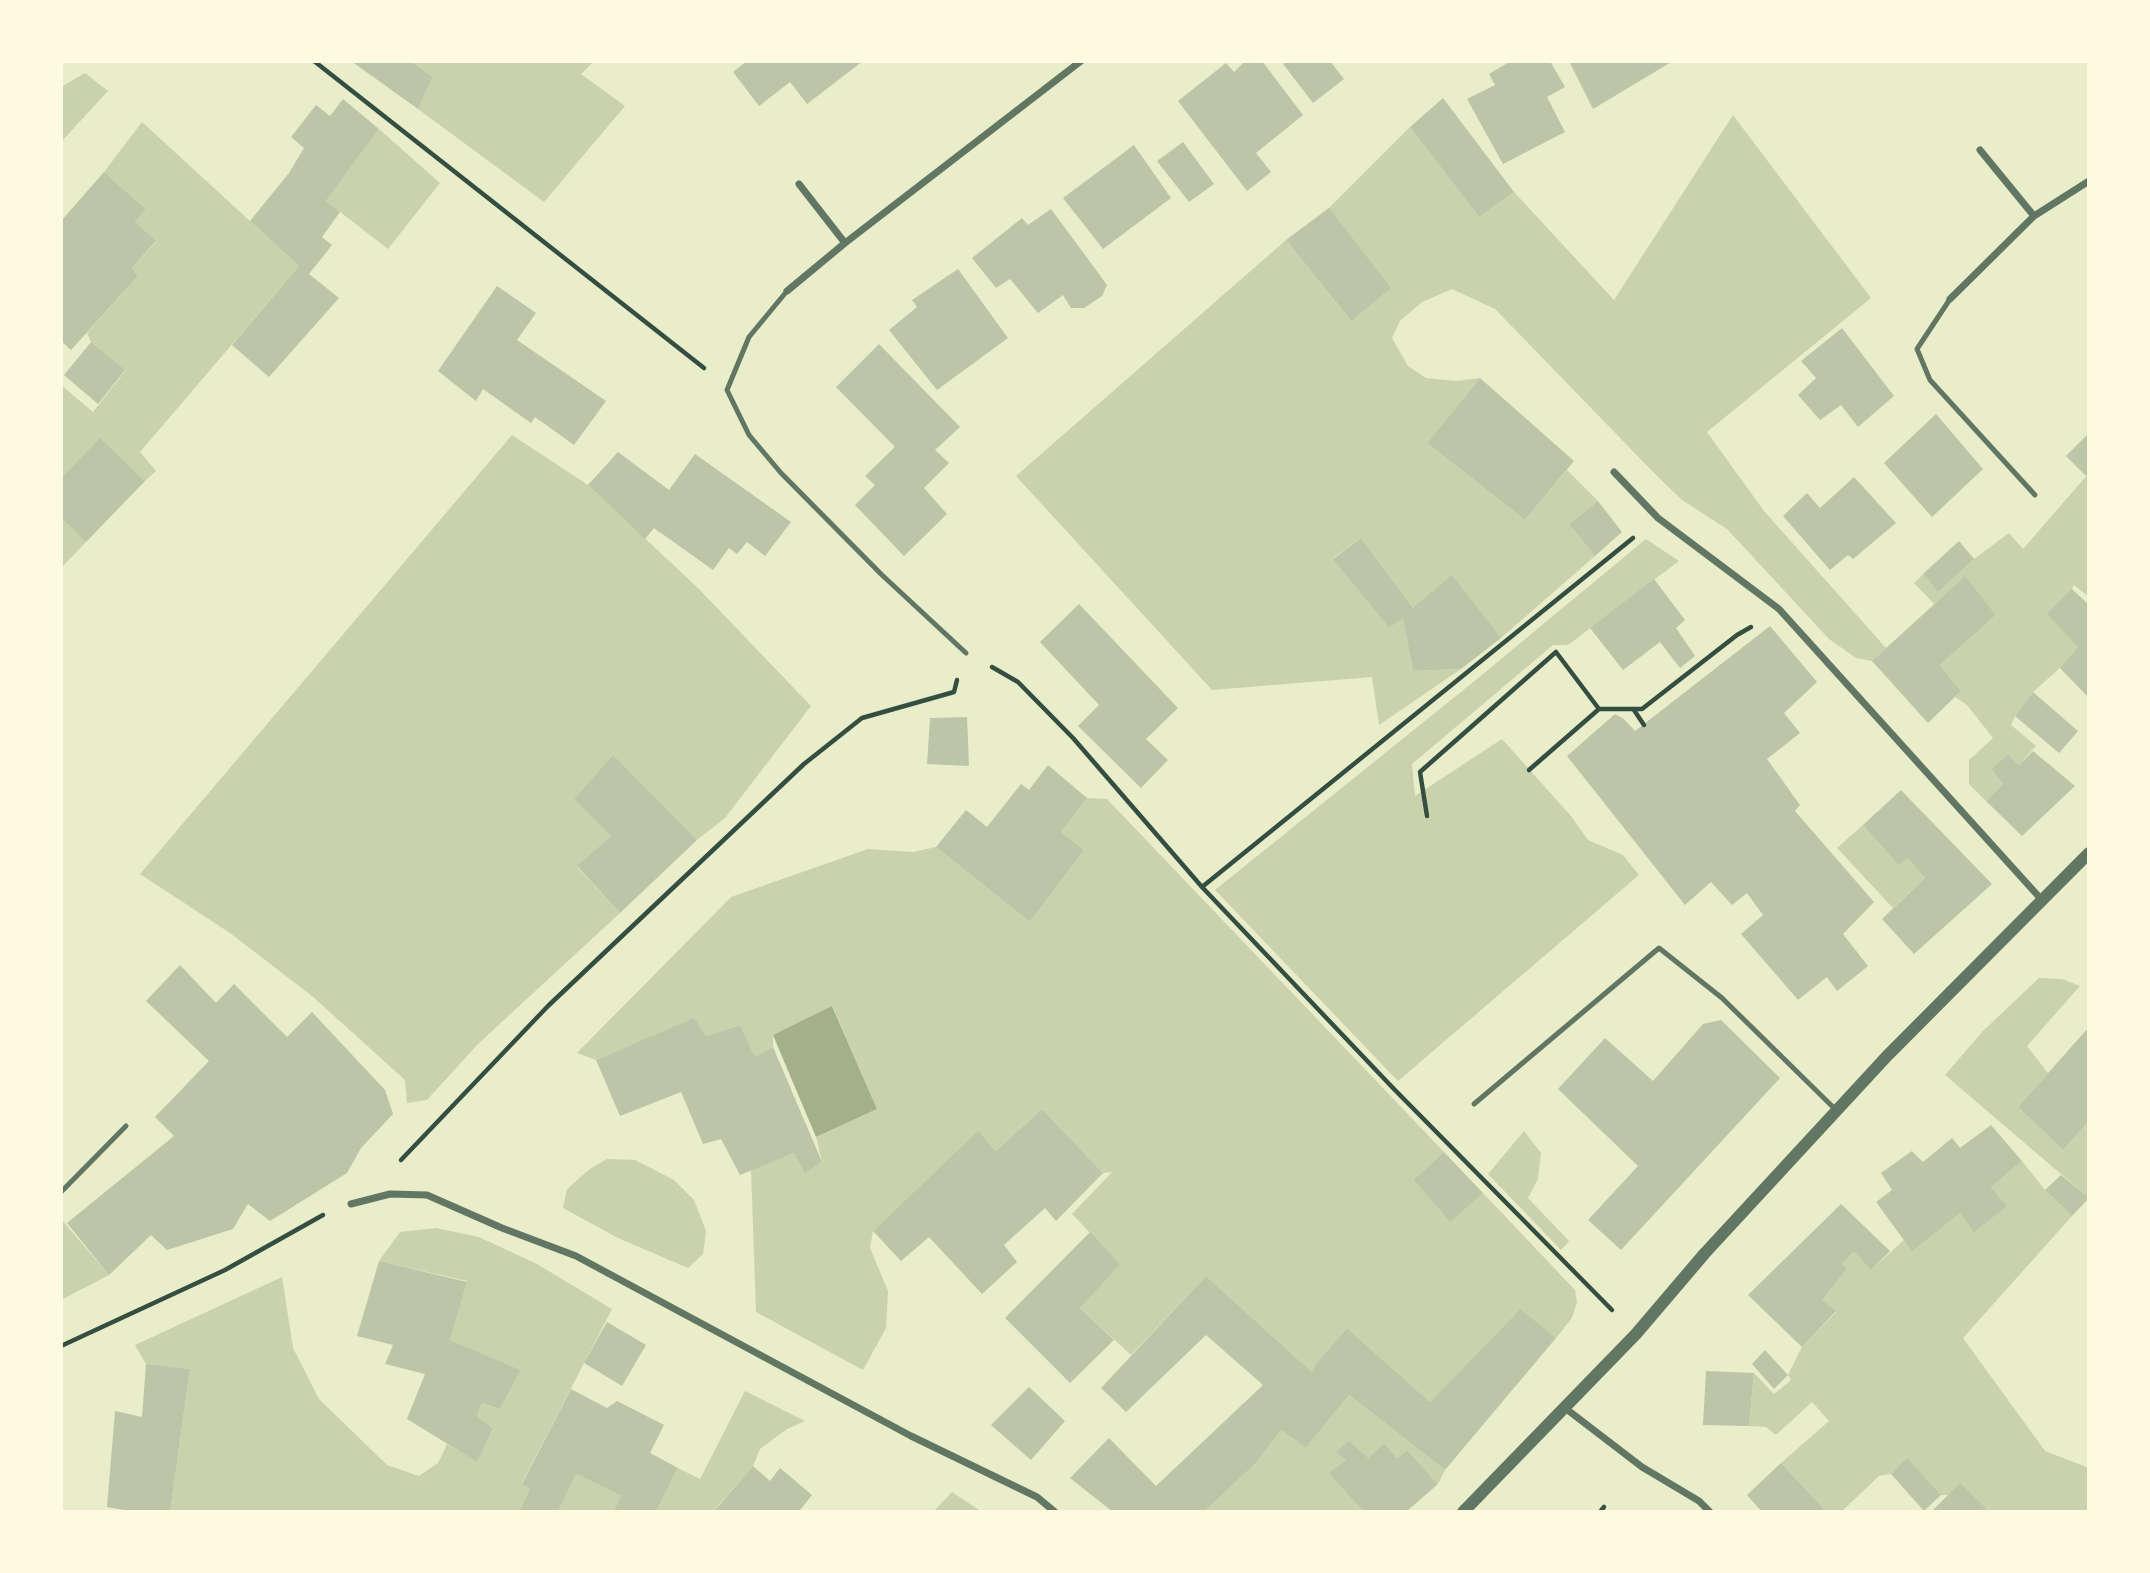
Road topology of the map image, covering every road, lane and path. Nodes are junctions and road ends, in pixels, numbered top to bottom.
1 (314, 61) edge
2 (1081, 61) edge
3 (1979, 150) dead end
4 (2089, 181) edge
5 (799, 184) dead end
6 (2034, 216) junction
7 (845, 243) junction
8 (787, 291) joint
9 (1950, 299) joint
10 (727, 390) junction
11 (1614, 472) dead end
12 (2035, 495) dead end
13 (1658, 517) junction
14 (1774, 605) junction
15 (966, 653) junction
16 (1599, 709) junction
17 (1633, 709) junction
18 (1644, 724) dead end
19 (1529, 770) dead end
20 (1427, 817) dead end
21 (2089, 853) edge
22 (1202, 887) junction
23 (2041, 899) junction
24 (1474, 1104) dead end
25 (1836, 1110) junction
26 (126, 1126) dead end
27 (397, 1164) dead end
28 (61, 1192) edge
29 (351, 1204) joint
30 (1636, 1334) junction
31 (61, 1346) edge
32 (1565, 1408) junction
33 (1055, 1512) edge
34 (1464, 1512) edge
35 (1710, 1512) edge

1 - 10 path
2 - 7 street
3 - 6 street
4 - 6 street
5 - 7 street
6 - 9 street
7 - 8 street
8 - 10 lane
9 - 12 lane
10 - 15 lane
11 - 13 street
13 - 14 street
13 - 22 path
14 - 17 path
14 - 23 street
15 - 22 path
15 - 27 path
16 - 17 path
16 - 19 path
16 - 20 path
17 - 18 path
21 - 23 street
22 - 30 path
23 - 25 street
24 - 25 lane
25 - 30 street
26 - 28 lane
29 - 31 path
29 - 33 street
30 - 32 street
32 - 34 street
32 - 35 street

